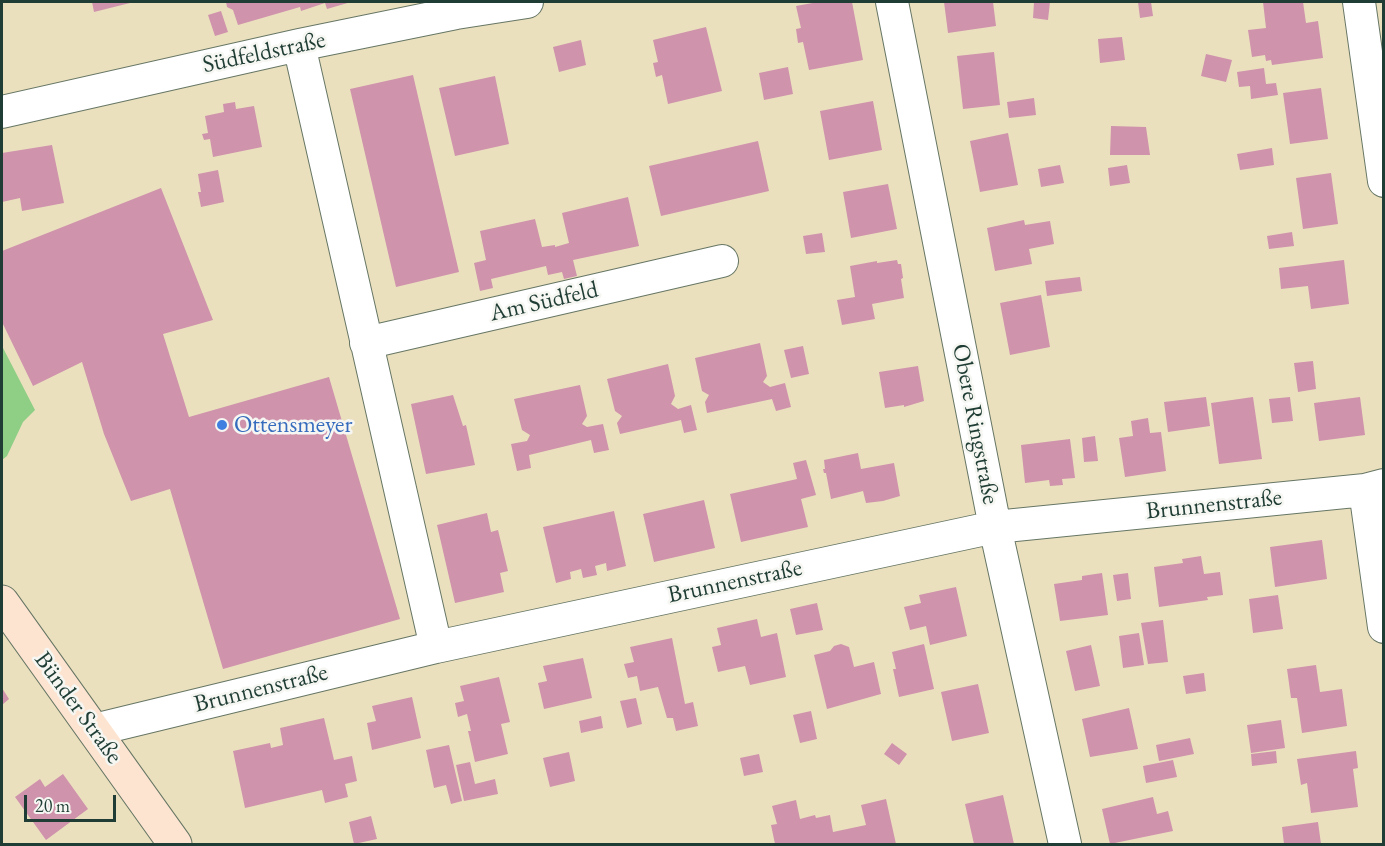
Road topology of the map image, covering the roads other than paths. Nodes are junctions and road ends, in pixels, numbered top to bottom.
1 (527, 2) edge
2 (892, 2) edge
3 (1359, 2) edge
4 (299, 45) junction
5 (2, 112) edge
6 (1383, 181) edge
7 (722, 261) dead end
8 (366, 343) junction
9 (1374, 488) edge
10 (995, 527) junction
11 (2, 602) edge
12 (1383, 627) edge
13 (436, 646) junction
14 (94, 730) junction
15 (175, 844) edge
16 (1065, 844) edge

1 - 4 street, Südfeldstraße
2 - 10 street, Obere Ringstraße
3 - 6 street
4 - 5 street, Südfeldstraße
4 - 8 street
7 - 8 street, Am Südfeld
8 - 13 street
9 - 10 street, Brunnenstraße
9 - 12 street
10 - 13 street, Brunnenstraße
10 - 16 street, Obere Ringstraße
11 - 14 main road, Bünder Straße
13 - 14 street, Brunnenstraße
14 - 15 main road, Bünder Straße

